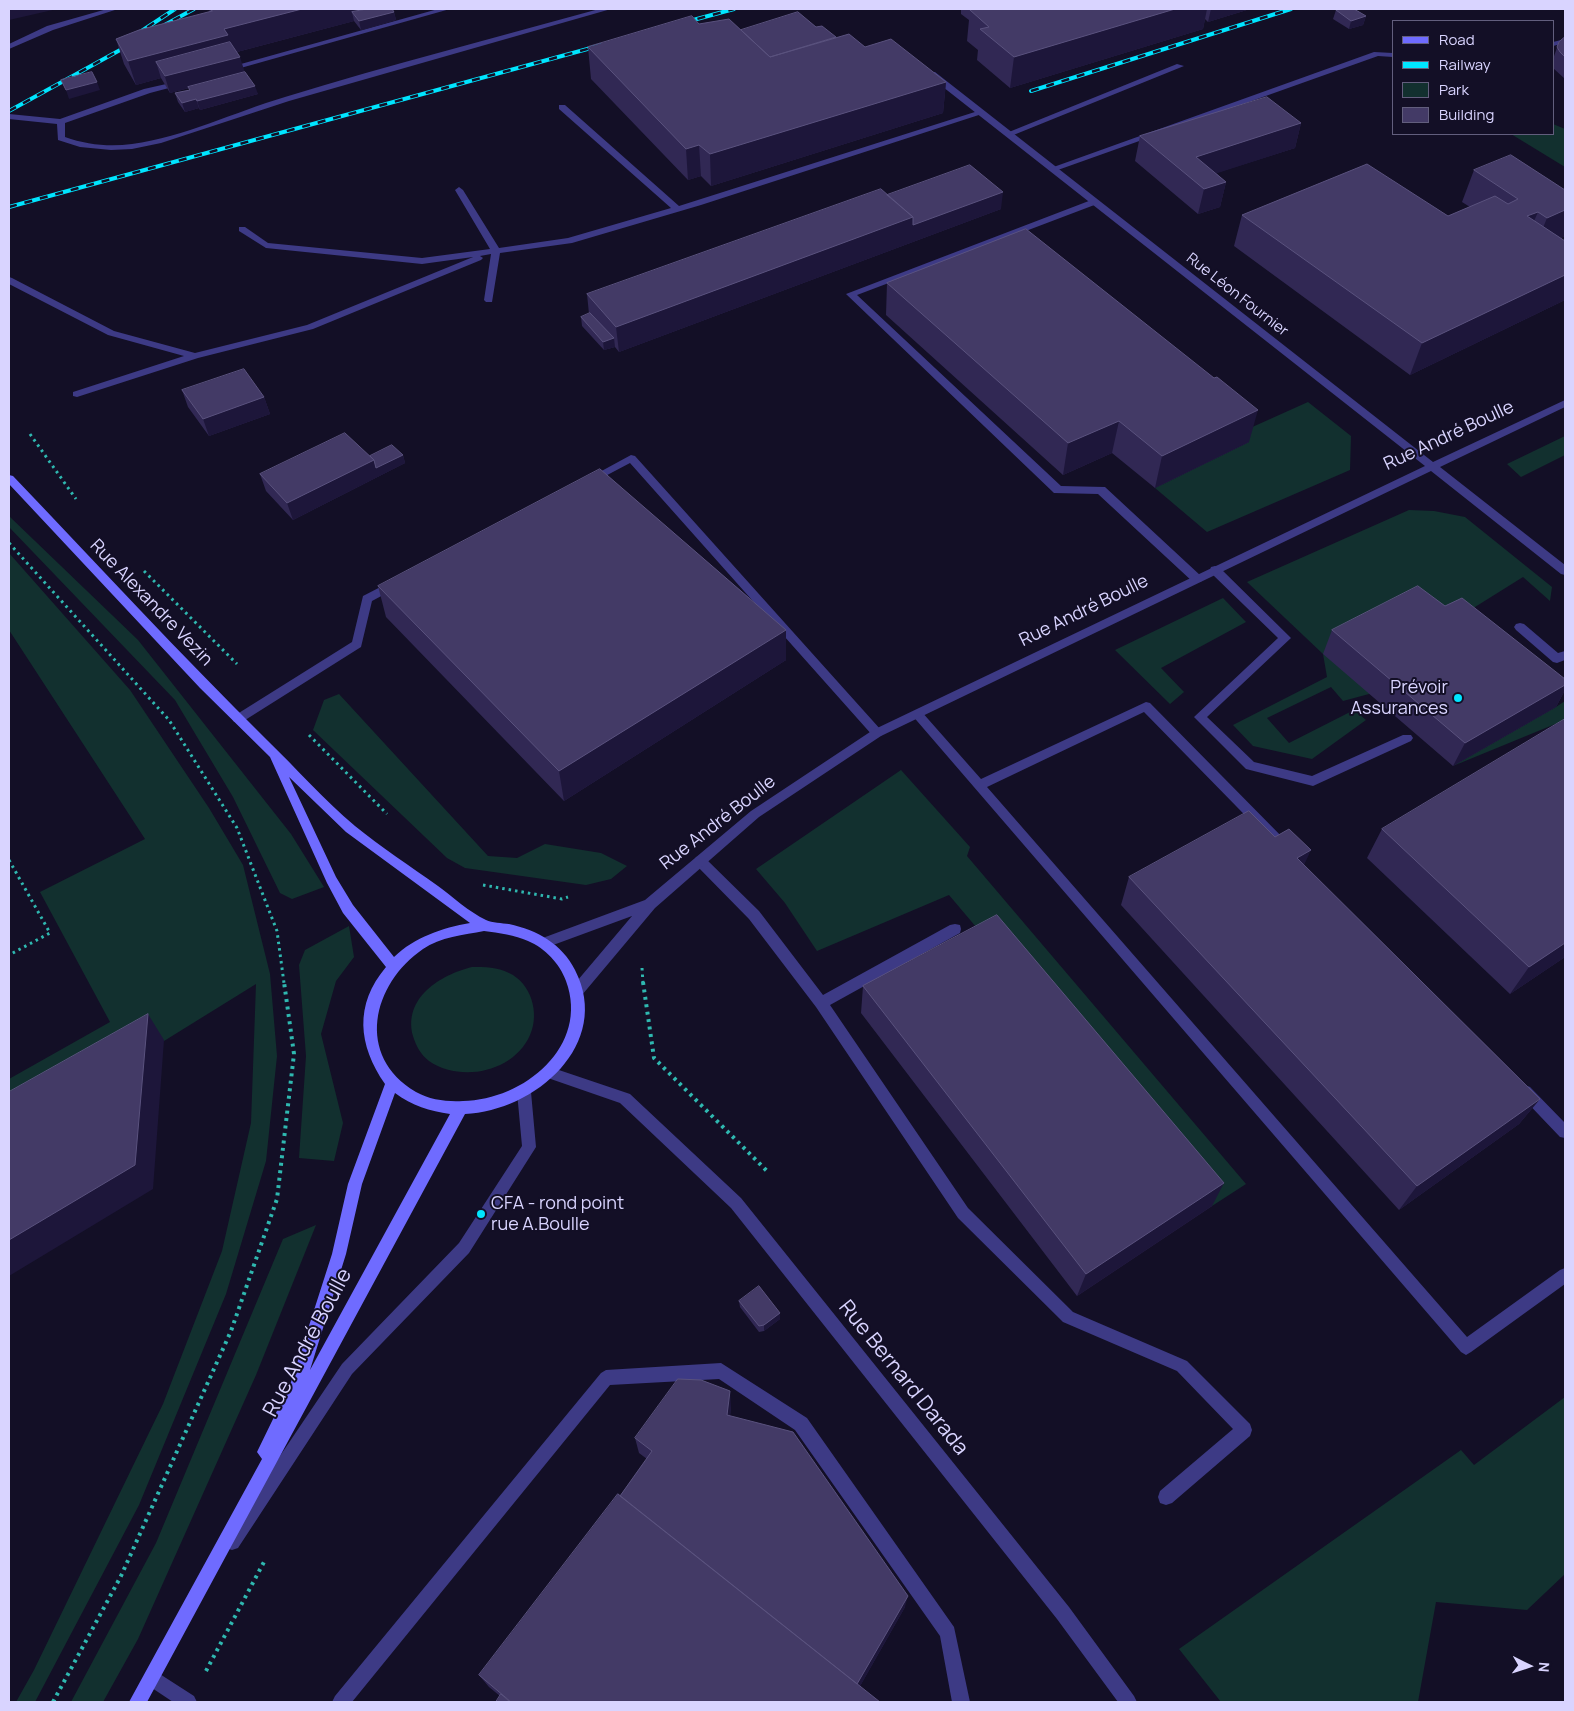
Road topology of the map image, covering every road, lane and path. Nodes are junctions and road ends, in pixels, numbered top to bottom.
1 (114, 9) edge
2 (446, 9) edge
3 (607, 9) edge
4 (9, 47) edge
5 (1392, 55) edge
6 (1180, 66) dead end
7 (222, 70) edge
8 (926, 70) edge
9 (194, 78) edge
10 (562, 106) dead end
11 (981, 113) junction
12 (9, 117) edge
13 (61, 122) junction
14 (1008, 134) junction
15 (1052, 169) junction
16 (458, 190) dead end
17 (1094, 202) junction
18 (677, 209) junction
19 (242, 228) dead end
20 (496, 251) junction
21 (9, 280) edge
22 (489, 300) dead end
23 (195, 356) junction
24 (77, 394) dead end
25 (1565, 402) edge
26 (30, 434) dead end
27 (1430, 466) junction
28 (9, 478) edge
29 (578, 486) edge
30 (78, 502) dead end
31 (9, 543) edge
32 (139, 566) dead end
33 (1216, 570) junction
34 (1565, 571) edge
35 (1198, 578) junction
36 (402, 580) edge
37 (1520, 627) dead end
38 (1565, 655) edge
39 (237, 664) dead end
40 (917, 714) junction
41 (238, 719) junction
42 (876, 733) junction
43 (309, 735) dead end
44 (1407, 738) dead end
45 (270, 750) junction
46 (979, 785) junction
47 (392, 818) dead end
48 (1293, 855) edge
49 (9, 860) edge
50 (700, 861) junction
51 (480, 884) dead end
52 (570, 896) dead end
53 (650, 904) junction
54 (484, 926) junction
55 (955, 929) dead end
56 (545, 943) junction
57 (9, 955) edge
58 (645, 964) dead end
59 (393, 966) junction
60 (578, 991) junction
61 (820, 1003) junction
62 (550, 1073) junction
63 (1516, 1082) edge
64 (392, 1083) junction
65 (524, 1092) junction
66 (460, 1109) junction
67 (1565, 1132) edge
68 (769, 1173) dead end
69 (1565, 1275) edge
70 (1166, 1497) dead end
71 (195, 1598) junction
72 (152, 1678) junction
73 (53, 1702) edge
74 (138, 1702) edge
75 (188, 1702) edge
76 (341, 1702) edge
77 (961, 1702) edge
78 (1128, 1702) edge

1 - 4 street
2 - 7 street
3 - 13 street
5 - 15 street
6 - 14 street
8 - 11 street, Rue Léon Fournier
9 - 13 street
10 - 18 street
11 - 14 street, Rue Léon Fournier
11 - 18 street
12 - 13 street
14 - 15 street, Rue Léon Fournier
15 - 17 street, Rue Léon Fournier
16 - 20 street
17 - 27 street, Rue Léon Fournier
17 - 35 street
18 - 20 street
19 - 20 street
20 - 22 street
20 - 23 street
21 - 23 street
23 - 24 street
25 - 27 street, Rue André Boulle
26 - 30 path
27 - 33 street, Rue André Boulle
27 - 34 street, Rue Léon Fournier
28 - 41 street, Rue Alexandre Vezin
29 - 42 street
31 - 73 path
32 - 39 path
33 - 35 street, Rue André Boulle
33 - 44 street
35 - 40 street, Rue André Boulle
36 - 41 street
37 - 38 street
40 - 42 street, Rue André Boulle
40 - 46 street
41 - 45 street, Rue Alexandre Vezin
42 - 50 street, Rue André Boulle
43 - 47 path
45 - 54 street, Rue Alexandre Vezin
45 - 59 street, Rue Alexandre Vezin
46 - 48 street
46 - 69 street
49 - 57 path
50 - 53 street, Rue André Boulle
50 - 61 street
51 - 52 path
53 - 56 street, Rue André Boulle
53 - 60 street, Rue André Boulle
54 - 56 street
54 - 59 street
55 - 61 street
56 - 60 street
58 - 68 path
59 - 64 street
60 - 62 street
61 - 70 street
62 - 65 street
62 - 78 street, Rue Bernard Darada
63 - 67 street
64 - 66 street
64 - 71 street, Rue André Boulle
65 - 66 street
65 - 71 street
66 - 71 street, Rue André Boulle
71 - 72 street, Rue André Boulle
72 - 74 street, Rue André Boulle
72 - 75 street
76 - 77 street

